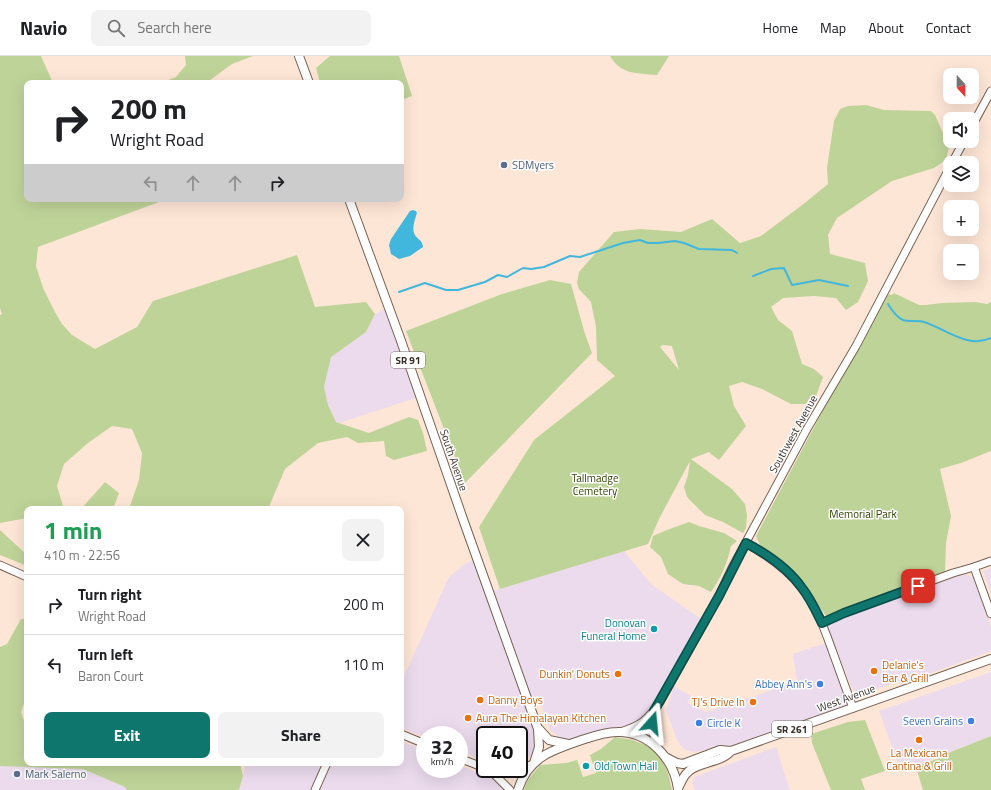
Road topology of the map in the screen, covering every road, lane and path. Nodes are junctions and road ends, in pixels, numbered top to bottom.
1 (299, 56) edge
2 (307, 80) edge
3 (991, 91) edge
4 (979, 113) edge
5 (943, 179) edge
6 (350, 202) edge
7 (746, 543) junction
8 (991, 561) edge
9 (0, 565) edge
10 (974, 567) junction
11 (24, 576) edge
12 (991, 614) edge
13 (822, 623) junction
14 (991, 659) edge
15 (853, 708) junction
16 (654, 711) junction
17 (538, 729) junction
18 (620, 732) junction
19 (404, 735) edge
20 (416, 740) edge
21 (570, 745) junction
22 (657, 747) junction
23 (731, 751) junction
24 (666, 758) junction
25 (533, 764) junction
26 (528, 765) edge
27 (326, 766) edge
28 (497, 778) edge
29 (678, 789) edge
30 (315, 790) edge
31 (510, 790) edge
32 (518, 790) edge

1 - 2 main road
3 - 4 street
5 - 7 street, Southwest Avenue
6 - 17 main road, South Avenue / SR 91
7 - 13 street
7 - 16 street, Southwest Avenue
8 - 10 street
9 - 11 street
10 - 12 street
10 - 13 street
13 - 15 street
14 - 15 main road, West Avenue / SR 261
15 - 23 main road, West Avenue / SR 261
16 - 18 street, Southwest Avenue
16 - 22 street, Southwest Avenue
17 - 21 main road
17 - 25 main road, South Avenue / SR 91
18 - 21 main road
18 - 22 main road
19 - 20 street
21 - 25 main road
22 - 24 main road
23 - 24 main road, West Avenue / SR 261
23 - 29 main road, West Avenue / SR 261
24 - 29 main road
25 - 26 street
25 - 32 main road, SR 91
27 - 30 street
28 - 31 street

